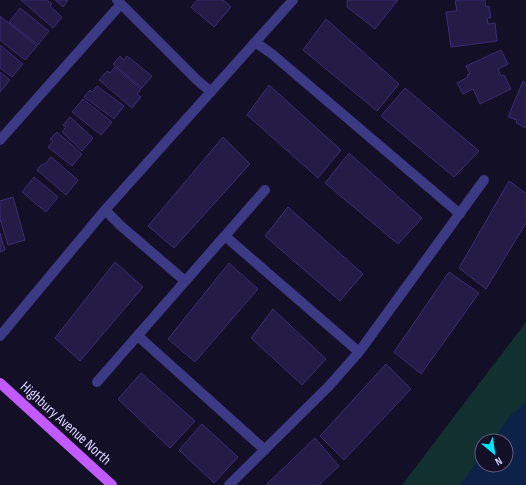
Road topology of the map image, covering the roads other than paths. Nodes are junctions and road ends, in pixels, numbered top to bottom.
1 (293, 0) edge
2 (119, 2) edge
3 (255, 42) junction
4 (211, 92) junction
5 (0, 140) edge
6 (484, 180) dead end
7 (265, 190) dead end
8 (106, 210) junction
9 (460, 214) junction
10 (225, 236) junction
11 (186, 281) junction
12 (0, 336) edge
13 (138, 336) junction
14 (359, 352) junction
15 (97, 382) dead end
16 (0, 383) edge
17 (265, 450) junction
18 (112, 485) edge
19 (229, 485) edge

1 - 3 street
2 - 4 street
2 - 5 street
3 - 4 street
3 - 9 street
4 - 8 street
6 - 9 street
7 - 10 street
8 - 11 street
8 - 12 street
9 - 14 street
10 - 11 street
10 - 14 street
11 - 13 street
13 - 15 street
13 - 17 street
14 - 17 street
16 - 18 main road, Highbury Avenue North
17 - 19 street

